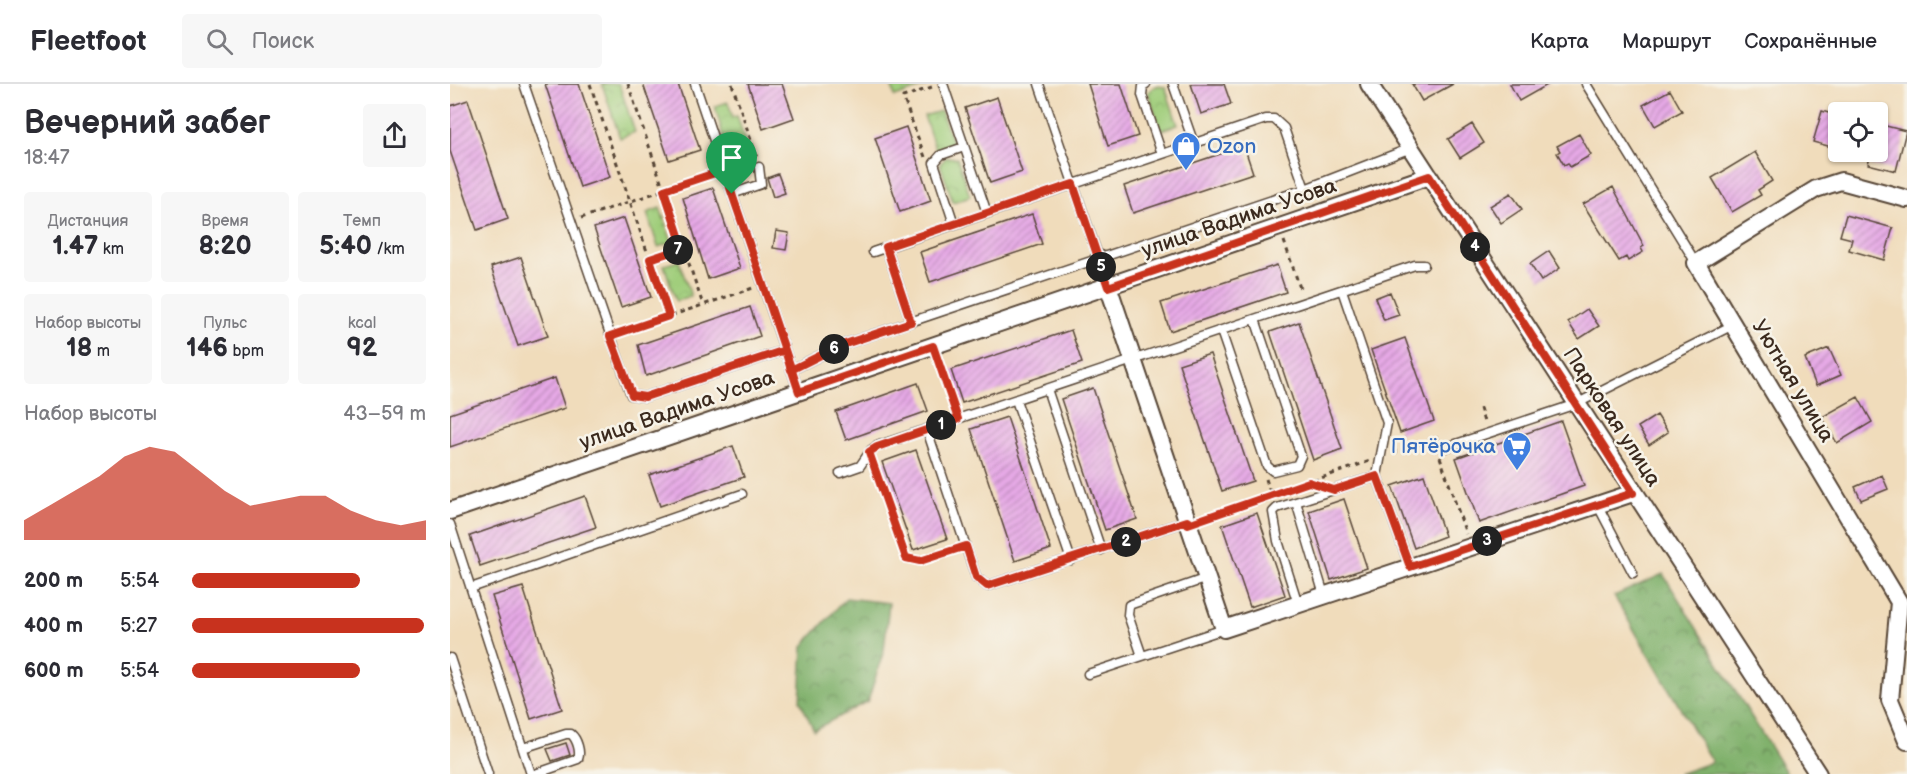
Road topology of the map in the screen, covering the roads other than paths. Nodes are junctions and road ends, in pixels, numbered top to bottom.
1 (524, 84) edge
2 (695, 84) edge
3 (943, 84) edge
4 (1040, 84) edge
5 (1146, 84) edge
6 (1173, 84) edge
7 (1369, 84) edge
8 (1586, 84) edge
9 (1194, 144) junction
10 (964, 147) junction
11 (1411, 148) junction
12 (1162, 154) junction
13 (759, 167) dead end
14 (1429, 176) junction
15 (1073, 184) junction
16 (1305, 189) junction
17 (732, 194) junction
18 (1907, 199) edge
19 (987, 213) junction
20 (954, 224) junction
21 (886, 247) junction
22 (873, 252) dead end
23 (1099, 259) junction
24 (1696, 262) junction
25 (1424, 266) dead end
26 (1108, 287) junction
27 (1342, 290) junction
28 (1255, 319) junction
29 (911, 322) junction
30 (1733, 326) junction
31 (1221, 331) junction
32 (785, 350) junction
33 (1133, 360) junction
34 (791, 370) junction
35 (1047, 389) junction
36 (799, 392) junction
37 (1016, 400) junction
38 (1576, 404) junction
39 (927, 430) junction
40 (1444, 448) dead end
41 (840, 473) dead end
42 (1377, 476) junction
43 (1633, 493) junction
44 (742, 494) dead end
45 (1296, 502) junction
46 (1597, 504) junction
47 (450, 511) edge
48 (1188, 522) junction
49 (450, 524) edge
50 (1101, 550) junction
51 (1071, 560) junction
52 (1410, 567) junction
53 (1633, 573) dead end
54 (1207, 578) junction
55 (471, 588) junction
56 (1324, 595) junction
57 (1298, 604) junction
58 (1224, 629) junction
59 (1142, 656) junction
60 (450, 658) edge
61 (1088, 674) dead end
62 (1907, 741) edge
63 (523, 748) junction
64 (488, 774) edge
65 (533, 774) edge
66 (1818, 774) edge

1 - 32 lane
2 - 17 lane
3 - 10 lane
4 - 15 lane
5 - 12 lane
6 - 9 lane
7 - 11 street, Парковая улица
8 - 24 lane
9 - 12 lane
9 - 16 lane
10 - 19 lane
10 - 20 lane
11 - 14 street, Парковая улица
11 - 16 lane
12 - 15 lane
13 - 17 lane
14 - 26 street, улица Вадима Усова
14 - 38 street, Парковая улица
15 - 19 lane
15 - 23 lane
16 - 23 lane
17 - 32 lane
18 - 24 street
19 - 20 lane
20 - 21 lane
21 - 22 lane
21 - 29 lane
23 - 26 street
23 - 29 lane
24 - 30 street, Уютная улица
25 - 27 lane
26 - 33 street
26 - 36 street, улица Вадима Усова
27 - 28 lane
27 - 42 lane
28 - 31 lane
28 - 31 lane
29 - 34 lane
30 - 38 lane
30 - 62 street, Уютная улица
31 - 33 lane
32 - 34 lane
33 - 35 lane
33 - 48 street
34 - 36 lane
35 - 37 lane
35 - 50 lane
36 - 47 street, улица Вадима Усова
37 - 39 lane
37 - 51 lane
38 - 40 lane
38 - 43 street, Парковая улица
39 - 41 lane
39 - 51 lane
42 - 45 lane
42 - 52 lane
43 - 46 street
43 - 66 street, Парковая улица
44 - 55 lane
45 - 56 lane
45 - 57 lane
46 - 52 street
46 - 53 lane
48 - 50 lane
48 - 54 street
49 - 55 lane
50 - 51 lane
52 - 56 street
54 - 58 street
54 - 59 lane
55 - 63 lane
56 - 57 street
57 - 58 street
58 - 59 lane
59 - 61 lane
60 - 64 lane
63 - 65 lane
63 - 65 lane

